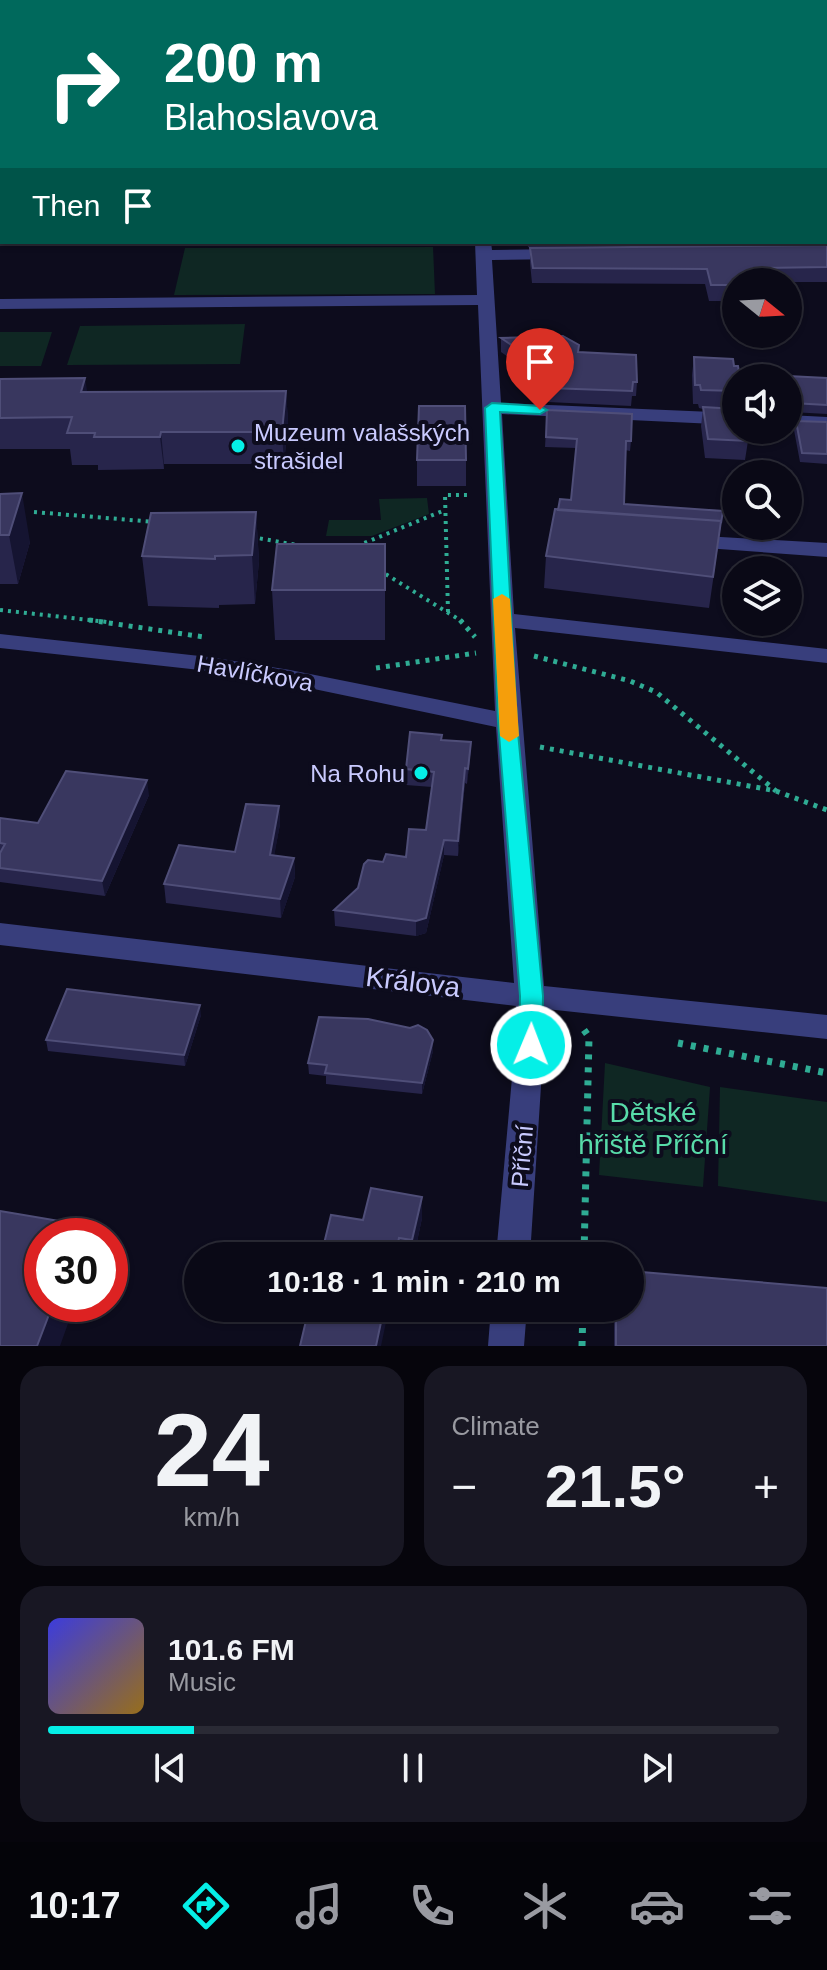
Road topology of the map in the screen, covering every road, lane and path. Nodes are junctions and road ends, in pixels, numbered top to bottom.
1 (484, 248) edge
2 (576, 254) edge
3 (486, 300) junction
4 (0, 304) edge
5 (492, 408) junction
6 (722, 418) edge
7 (802, 422) edge
8 (827, 423) edge
9 (496, 495) junction
10 (445, 510) junction
11 (34, 512) dead end
12 (161, 523) edge
13 (247, 537) edge
14 (672, 540) edge
15 (301, 546) edge
16 (350, 548) edge
17 (827, 550) edge
18 (371, 565) edge
19 (448, 612) junction
20 (503, 620) junction
21 (0, 641) edge
22 (479, 642) dead end
23 (495, 652) junction
24 (827, 656) edge
25 (388, 676) dead end
26 (509, 732) junction
27 (776, 791) junction
28 (827, 810) edge
29 (0, 934) edge
30 (531, 996) junction
31 (595, 1026) dead end
32 (827, 1027) edge
33 (672, 1042) dead end
34 (827, 1073) edge
35 (514, 1242) edge
36 (584, 1242) edge
37 (508, 1322) edge
38 (583, 1322) edge
39 (506, 1346) edge
40 (582, 1346) edge

1 - 2 street
1 - 3 street, Příční
3 - 4 street
3 - 5 street, Příční
5 - 6 street
5 - 9 street, Příční
7 - 8 street
9 - 10 path
9 - 20 street, Příční
10 - 16 path
10 - 19 path
11 - 12 path
13 - 15 path
14 - 17 street
18 - 19 path
19 - 22 path
20 - 23 street, Příční
20 - 24 street
21 - 26 street, Havlíčkova
23 - 25 path
23 - 26 street, Příční
23 - 27 path
26 - 27 path
26 - 30 street, Příční
27 - 28 path
29 - 30 street, Králova
30 - 32 street, Králova
30 - 35 street, Příční
31 - 36 path
33 - 34 path
37 - 39 street
38 - 40 path

